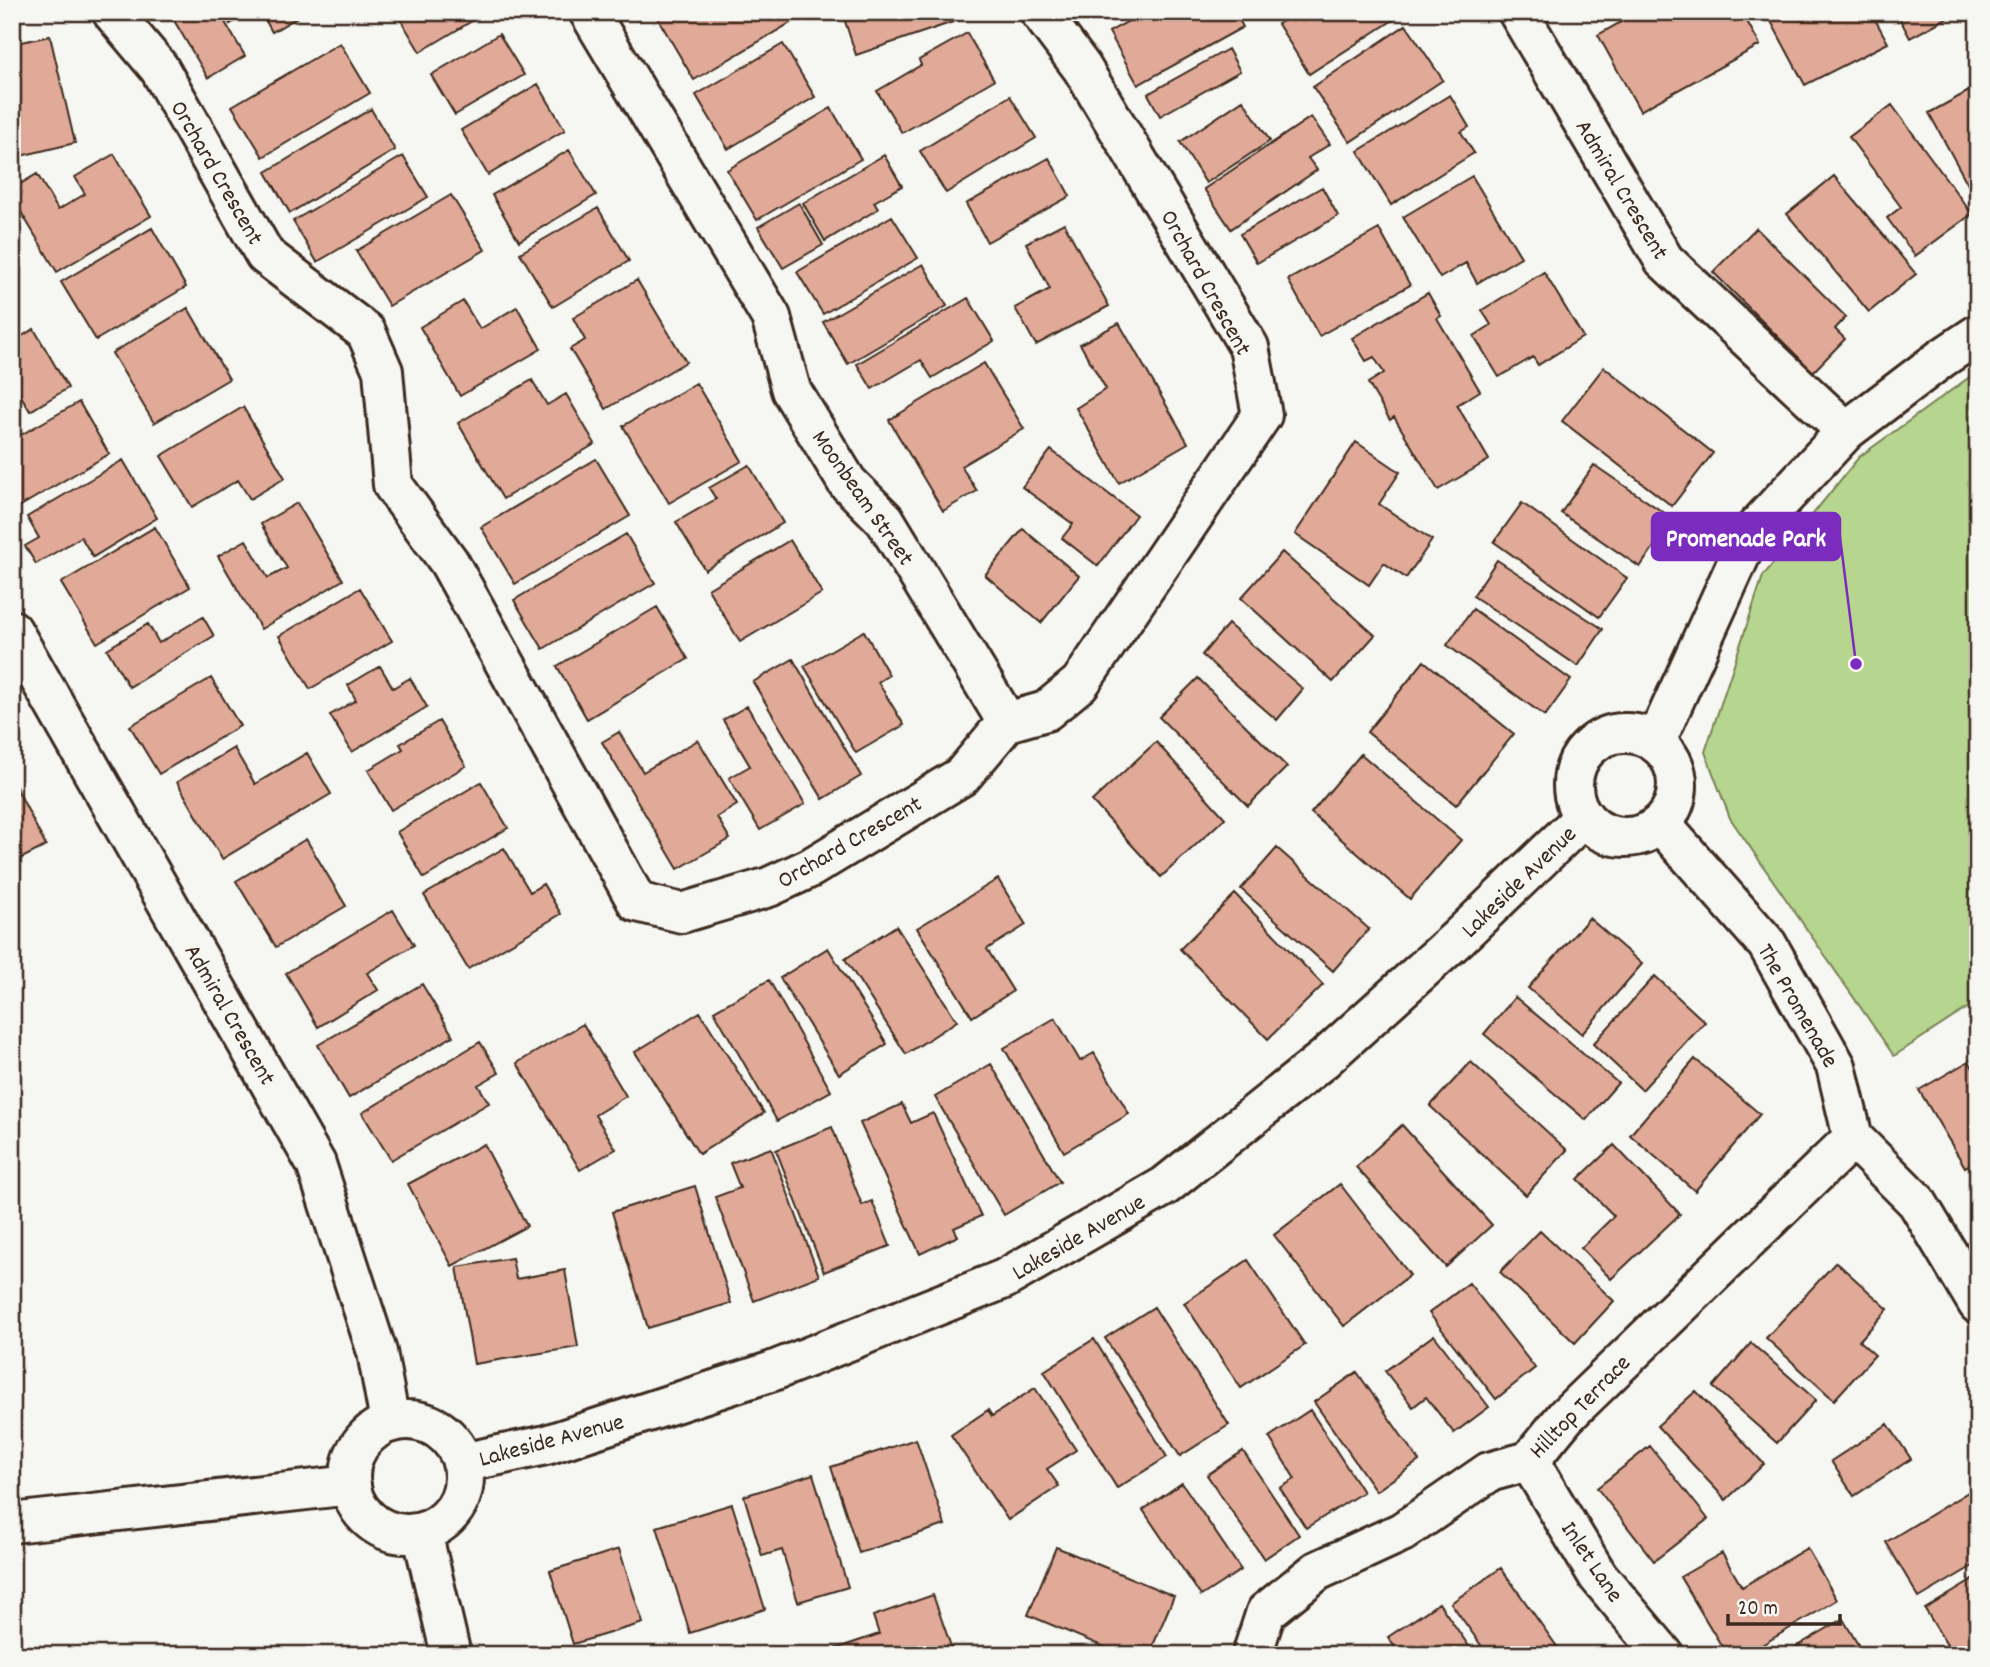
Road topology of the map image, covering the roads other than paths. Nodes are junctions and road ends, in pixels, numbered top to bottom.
1 (112, 12) edge
2 (589, 12) edge
3 (1040, 12) edge
4 (1518, 12) edge
5 (1978, 334) edge
6 (1846, 430) junction
7 (16, 645) edge
8 (1007, 722) junction
9 (1656, 741) junction
10 (1584, 817) junction
11 (1661, 824) junction
12 (1853, 1138) junction
13 (1978, 1304) edge
14 (390, 1422) junction
15 (1529, 1461) junction
16 (463, 1463) junction
17 (351, 1485) junction
18 (12, 1523) edge
19 (422, 1532) junction
20 (451, 1655) edge
21 (1252, 1655) edge
22 (1664, 1655) edge

1 - 8 street, Orchard Crescent
2 - 8 street, Moonbeam Street
3 - 8 street, Orchard Crescent
4 - 6 street, Admiral Crescent
5 - 6 street
6 - 9 street
7 - 14 street, Admiral Crescent
9 - 10 street
9 - 11 street
10 - 11 street
10 - 16 street, Lakeside Avenue
11 - 12 street, The Promenade
12 - 13 street
12 - 15 street, Hilltop Terrace
14 - 16 street
14 - 17 street
15 - 21 street, Hilltop Terrace
15 - 22 street, Inlet Lane
16 - 19 street
17 - 18 street
17 - 19 street
19 - 20 street

